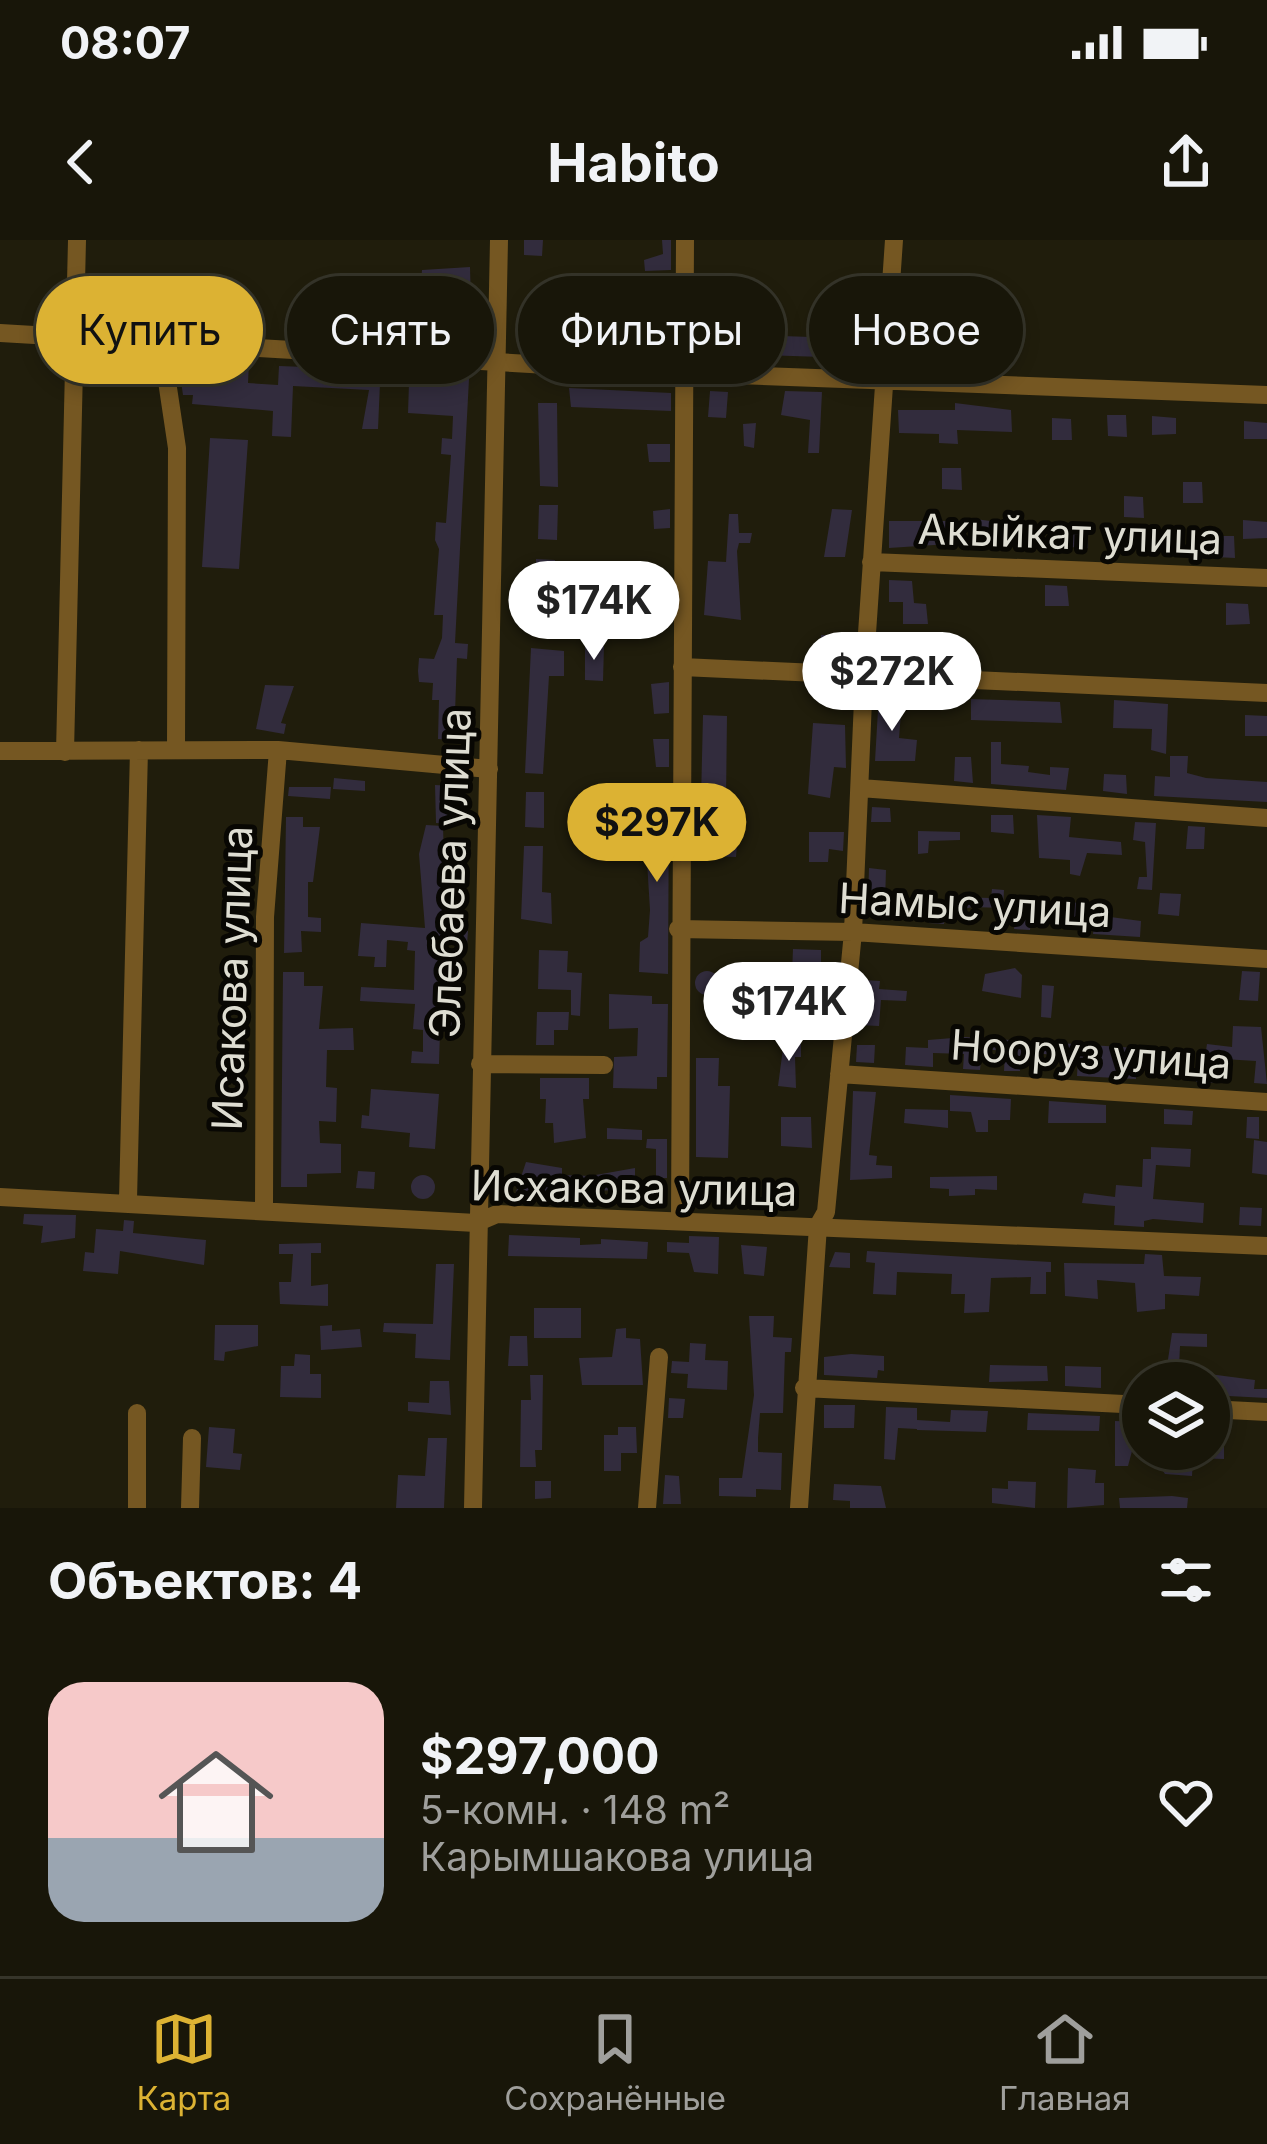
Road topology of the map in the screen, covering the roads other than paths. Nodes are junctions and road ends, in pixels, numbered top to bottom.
1 (77, 240) edge
2 (500, 240) edge
3 (685, 240) edge
4 (895, 240) edge
5 (76, 276) edge
6 (685, 276) edge
7 (892, 276) edge
8 (0, 333) edge
9 (36, 334) edge
10 (263, 347) edge
11 (500, 362) junction
12 (518, 363) edge
13 (73, 384) edge
14 (167, 384) edge
15 (685, 384) edge
16 (882, 384) edge
17 (985, 384) edge
18 (1267, 395) edge
19 (871, 562) junction
20 (1267, 578) edge
21 (682, 667) junction
22 (863, 676) junction
23 (1267, 693) edge
24 (140, 750) junction
25 (176, 750) junction
26 (278, 750) junction
27 (0, 751) edge
28 (65, 752) junction
29 (489, 769) junction
30 (860, 788) junction
31 (1267, 818) edge
32 (679, 929) junction
33 (853, 932) junction
34 (1267, 959) edge
35 (481, 1064) junction
36 (604, 1065) dead end
37 (838, 1074) junction
38 (1267, 1102) edge
39 (0, 1197) edge
40 (128, 1200) junction
41 (263, 1208) junction
42 (680, 1220) junction
43 (476, 1223) junction
44 (818, 1226) junction
45 (1267, 1246) edge
46 (659, 1358) dead end
47 (804, 1388) junction
48 (1122, 1405) edge
49 (1230, 1410) edge
50 (1267, 1412) edge
51 (137, 1413) dead end
52 (192, 1438) dead end
53 (473, 1507) edge
54 (137, 1508) edge
55 (190, 1508) edge
56 (494, 1508) edge
57 (646, 1508) edge
58 (799, 1508) edge

1 - 5 street
2 - 11 street, Элебаева улица
3 - 6 street
4 - 7 street
8 - 9 street
10 - 11 street
11 - 12 street
11 - 29 street, Элебаева улица
13 - 28 street
14 - 25 street
15 - 21 street
16 - 19 street
17 - 18 street
19 - 20 street, Акыйкат улица
19 - 22 street
21 - 22 street
21 - 32 street
22 - 23 street
22 - 30 street
24 - 25 street
24 - 28 street
24 - 40 street
25 - 26 street
26 - 29 street
26 - 41 street, Исакова улица
27 - 28 street
29 - 35 street, Элебаева улица
30 - 31 street
30 - 33 street
32 - 33 street, Намыс улица
32 - 42 street
33 - 34 street, Намыс улица
33 - 37 street
35 - 36 street
35 - 43 street, Элебаева улица
37 - 38 street, Нооруз улица
37 - 44 street
39 - 40 street, Исхакова улица
40 - 41 street, Исхакова улица
41 - 43 street, Исхакова улица
42 - 43 street, Исхакова улица
42 - 44 street, Исхакова улица
43 - 53 street, Элебаева улица
44 - 45 street, Исхакова улица
44 - 47 street
46 - 57 street
47 - 48 street
47 - 58 street
49 - 50 street
51 - 54 street
52 - 55 street
53 - 56 street

